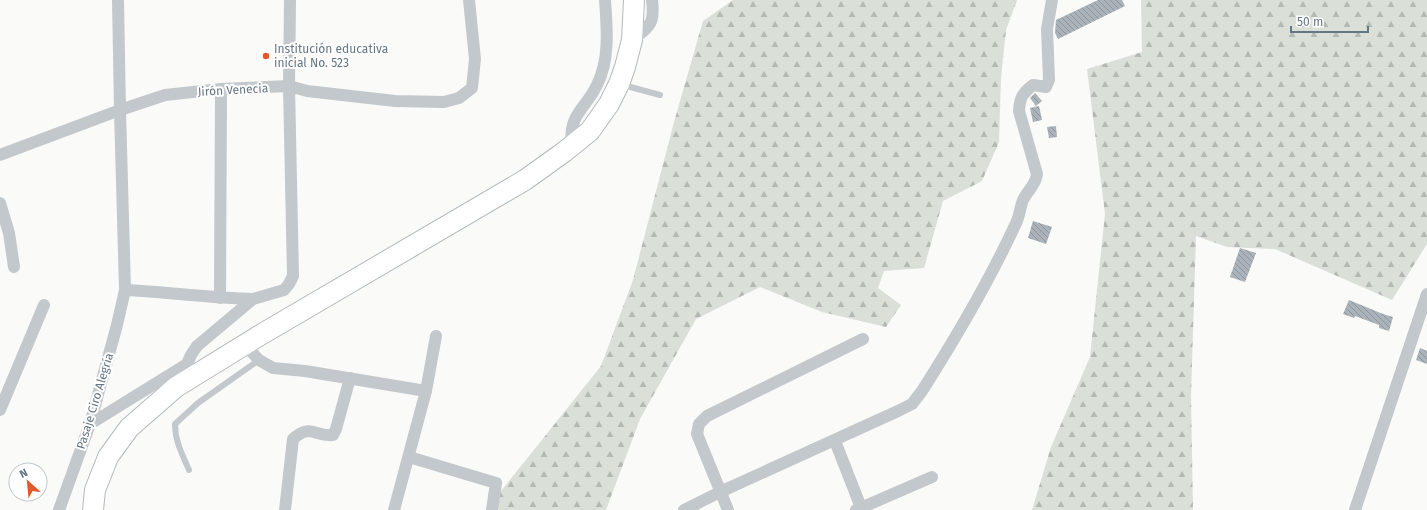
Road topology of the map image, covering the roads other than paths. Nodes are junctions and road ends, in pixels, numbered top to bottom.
1 (118, 0) edge
2 (290, 0) edge
3 (469, 0) edge
4 (605, 0) edge
5 (634, 0) edge
6 (652, 0) edge
7 (1052, 0) edge
8 (632, 40) junction
9 (619, 84) junction
10 (289, 86) junction
11 (221, 89) junction
12 (660, 95) dead end
13 (120, 110) junction
14 (572, 146) junction
15 (0, 154) edge
16 (0, 203) edge
17 (14, 267) dead end
18 (125, 290) junction
19 (1427, 294) edge
20 (220, 298) junction
21 (253, 299) junction
22 (44, 305) dead end
23 (436, 336) dead end
24 (862, 340) dead end
25 (245, 345) junction
26 (259, 360) junction
27 (350, 378) junction
28 (426, 391) junction
29 (0, 410) edge
30 (90, 424) junction
31 (834, 441) junction
32 (409, 457) junction
33 (189, 470) dead end
34 (932, 477) dead end
35 (720, 492) junction
36 (860, 509) edge
37 (58, 510) edge
38 (93, 510) edge
39 (285, 510) edge
40 (394, 510) edge
41 (492, 510) edge
42 (684, 510) edge
43 (728, 510) edge
44 (1355, 510) edge

1 - 13 street, Pasaje Ciro Alegría
2 - 10 street
3 - 10 street, Jirón Venecia
4 - 14 street
5 - 8 highway
6 - 8 street
7 - 31 street
8 - 9 highway
9 - 12 lane
9 - 14 highway
10 - 11 street, Jirón Venecia
10 - 21 street
11 - 13 street, Jirón Venecia
11 - 20 street
13 - 15 street, Jirón Venecia
13 - 18 street, Pasaje Ciro Alegría
14 - 25 highway
16 - 17 street
18 - 20 street
18 - 30 street, Pasaje Ciro Alegría
19 - 44 street
20 - 21 street
21 - 30 street
22 - 29 street
23 - 28 street
24 - 35 street
25 - 26 street
25 - 38 highway
26 - 27 street
26 - 33 lane
27 - 28 street
27 - 39 street
28 - 32 street
30 - 37 street, Pasaje Ciro Alegría
31 - 35 street
31 - 36 street
32 - 40 street
32 - 41 street
34 - 36 street
35 - 42 street
35 - 43 street

